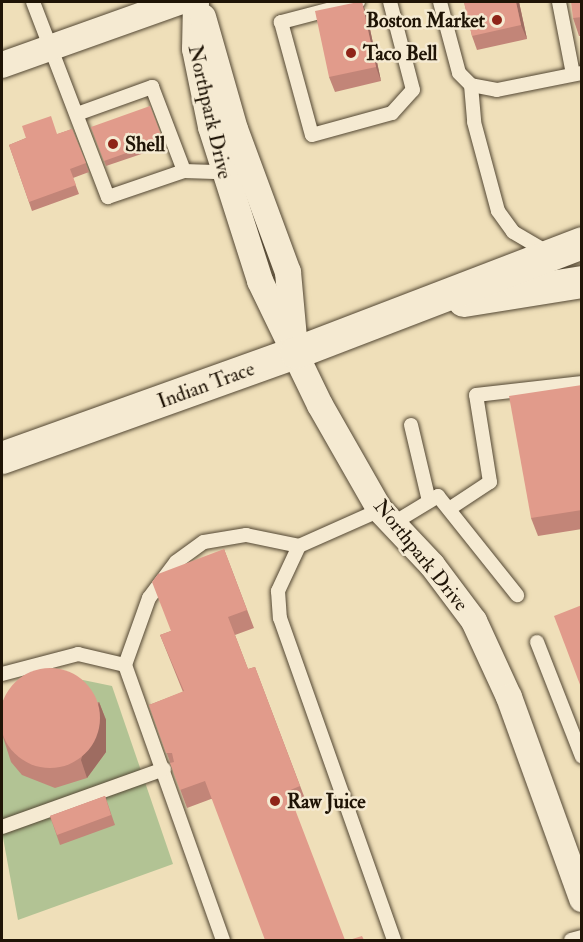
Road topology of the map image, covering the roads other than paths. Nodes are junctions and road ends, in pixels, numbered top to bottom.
1 (33, 2) edge
2 (179, 2) edge
3 (197, 2) edge
4 (358, 2) edge
5 (390, 2) edge
6 (440, 2) edge
7 (559, 2) edge
8 (50, 48) junction
9 (2, 65) edge
10 (577, 74) edge
11 (471, 85) junction
12 (77, 114) junction
13 (184, 171) junction
14 (222, 172) junction
15 (582, 243) edge
16 (549, 253) junction
17 (582, 282) edge
18 (410, 310) junction
19 (296, 353) junction
20 (582, 383) edge
21 (411, 425) dead end
22 (2, 458) edge
23 (429, 501) junction
24 (449, 509) junction
25 (386, 517) junction
26 (299, 546) junction
27 (517, 596) dead end
28 (537, 642) dead end
29 (125, 665) junction
30 (2, 674) edge
31 (582, 756) edge
32 (164, 769) junction
33 (2, 827) edge
34 (582, 899) edge
35 (582, 937) edge
36 (223, 940) edge
37 (394, 940) edge
38 (571, 940) edge

1 - 8 lane
2 - 8 street
3 - 14 street, Northpark Drive
3 - 19 street, Northpark Drive
4 - 5 lane
6 - 11 lane
7 - 10 lane
8 - 9 street
8 - 12 lane
10 - 11 lane
11 - 16 lane
12 - 13 lane
12 - 13 lane
13 - 14 lane
14 - 19 street, Northpark Drive
15 - 16 street, Indian Trace
16 - 18 street, Indian Trace
17 - 18 street, Indian Trace
18 - 19 street, Indian Trace
19 - 22 street, Indian Trace
19 - 25 street, Northpark Drive
20 - 24 lane
21 - 23 lane
23 - 24 lane
23 - 25 lane
24 - 27 lane
25 - 26 lane
25 - 34 street, Northpark Drive
26 - 29 lane
26 - 37 lane
28 - 31 lane
29 - 30 lane
29 - 32 lane
32 - 33 lane
32 - 36 lane
35 - 38 lane

